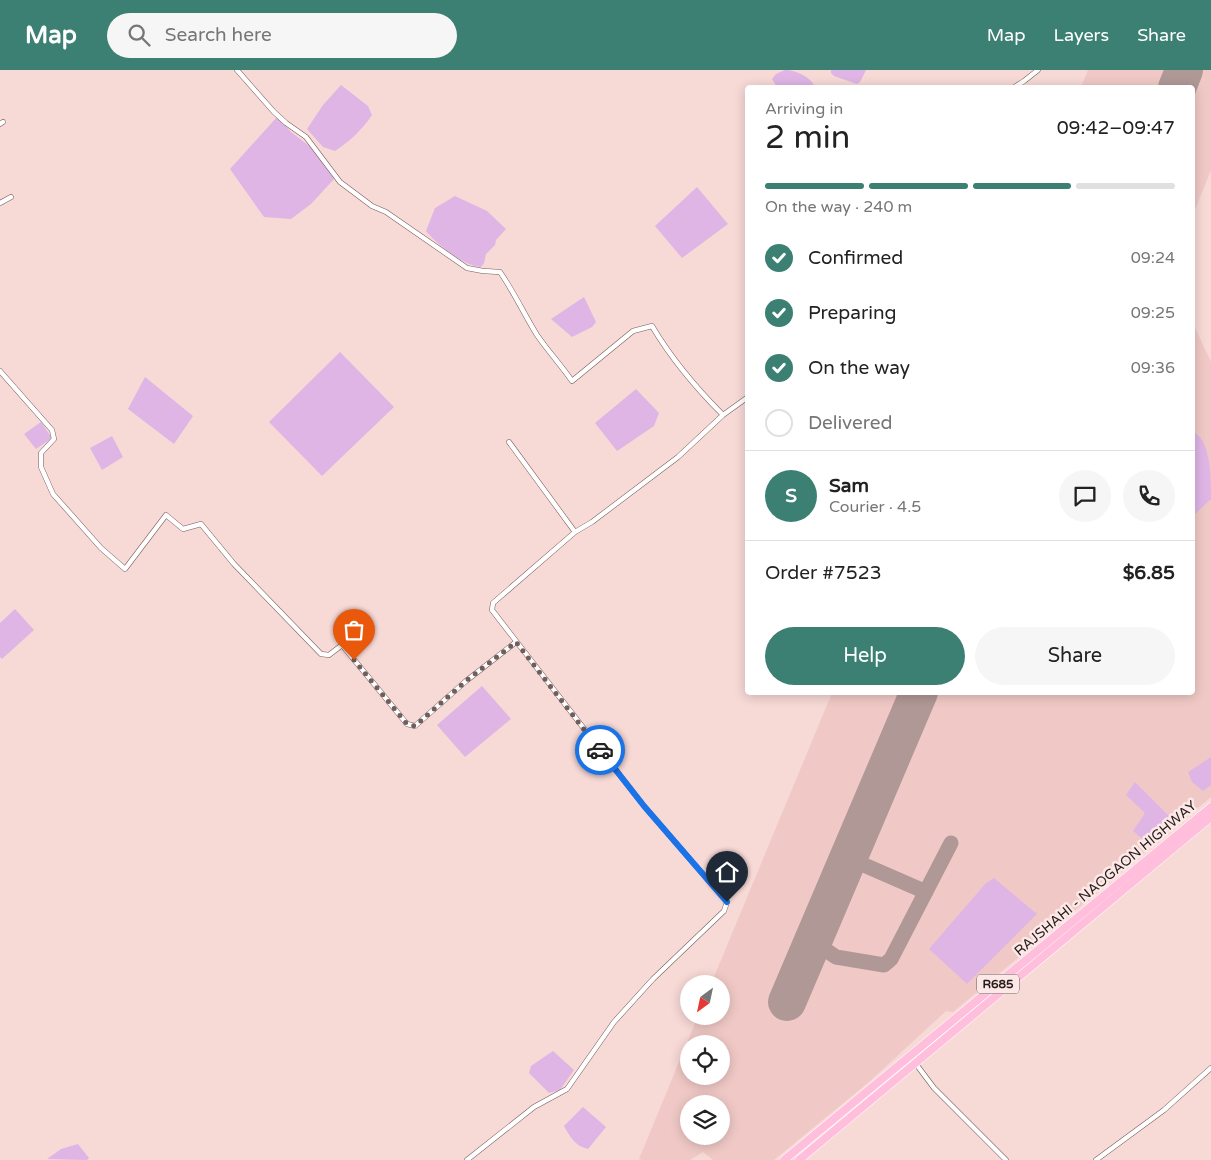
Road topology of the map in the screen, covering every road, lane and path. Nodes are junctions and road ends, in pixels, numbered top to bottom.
1 (237, 70) edge
2 (1038, 70) edge
3 (1018, 85) edge
4 (11, 197) dead end
5 (0, 203) edge
6 (0, 372) edge
7 (745, 399) edge
8 (723, 415) junction
9 (510, 442) dead end
10 (575, 532) junction
11 (516, 642) junction
12 (1211, 807) edge
13 (1211, 817) edge
14 (916, 1064) junction
15 (1211, 1068) edge
16 (899, 1073) junction
17 (467, 1160) edge
18 (784, 1160) edge
19 (799, 1160) edge
20 (1006, 1160) edge
21 (1096, 1160) edge

1 - 8 street
2 - 3 street
4 - 5 street
6 - 11 street
7 - 8 street
8 - 10 street
9 - 10 street
10 - 11 street
11 - 17 street
12 - 16 main road, RAJSHAHI - NAOGAON HIGHWAY / R685
13 - 14 main road, RAJSHAHI - NAOGAON HIGHWAY / R685
14 - 16 main road, RAJSHAHI - NAOGAON HIGHWAY / R685
14 - 20 street
15 - 21 street
16 - 18 main road, RAJSHAHI - NAOGAON HIGHWAY / R685
16 - 19 main road, RAJSHAHI - NAOGAON HIGHWAY / R685

